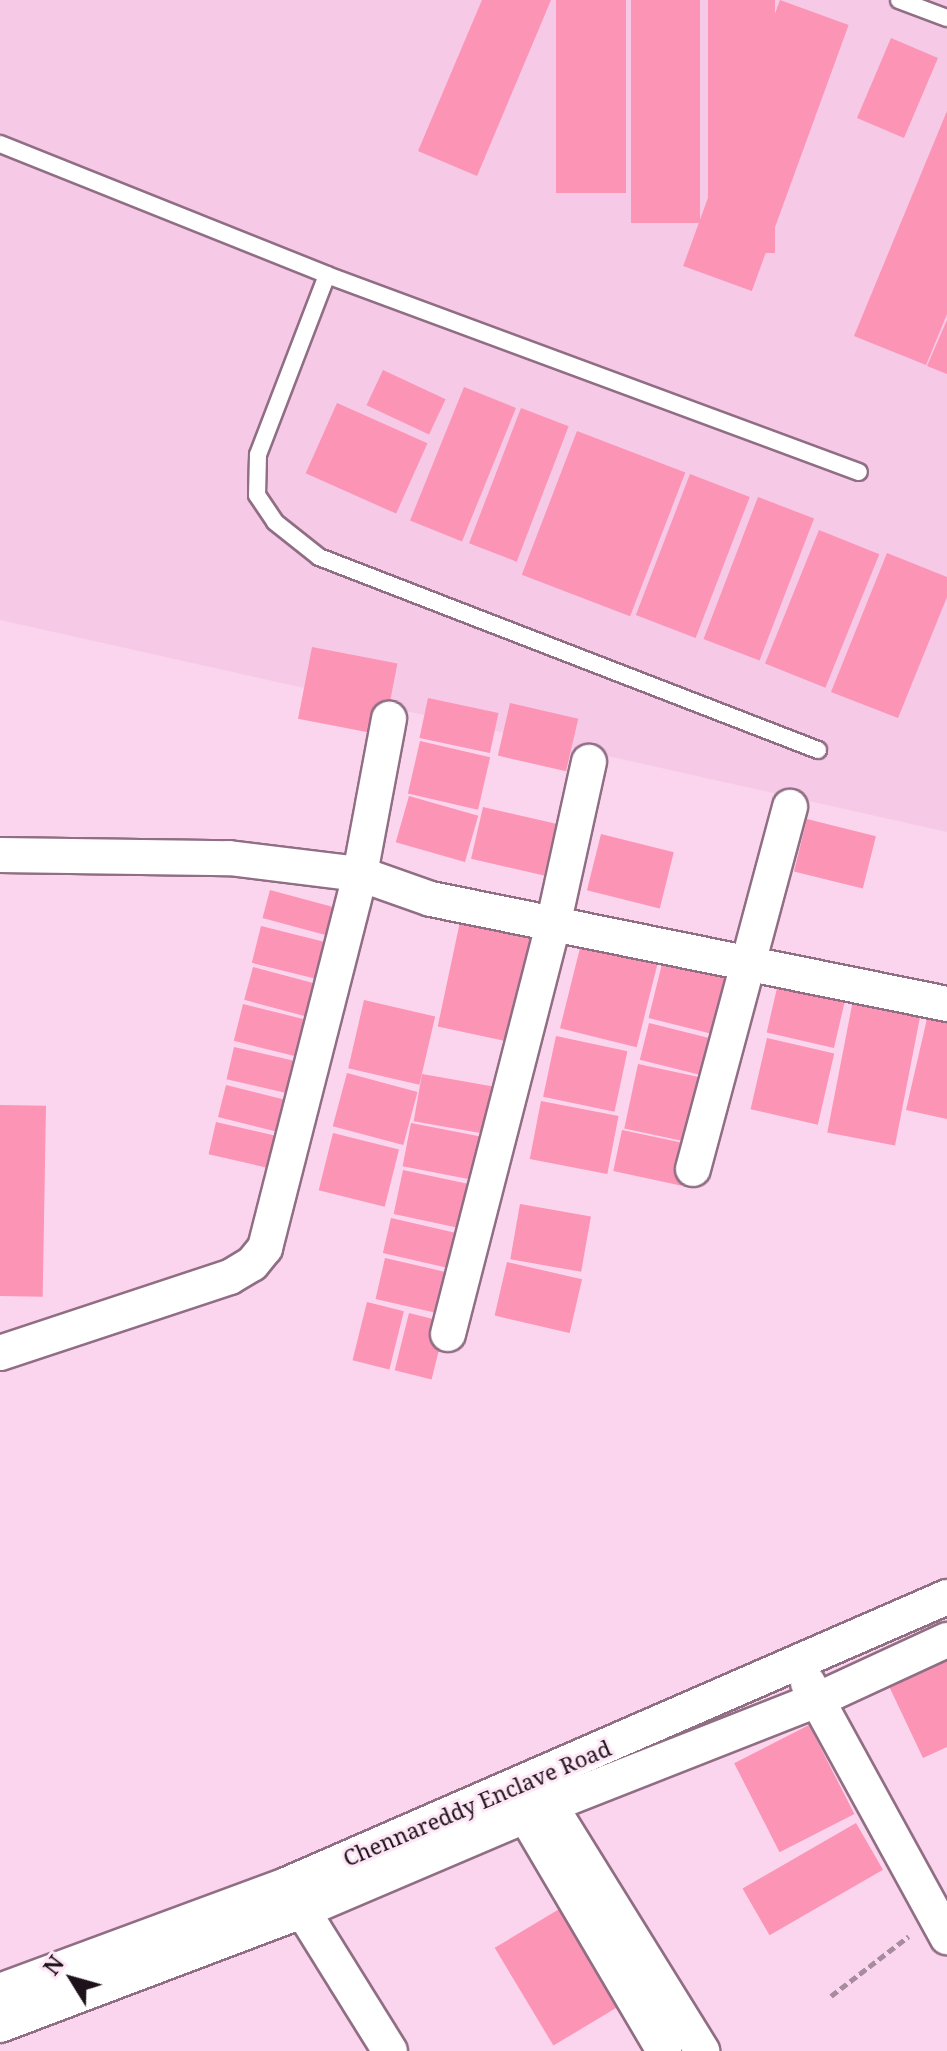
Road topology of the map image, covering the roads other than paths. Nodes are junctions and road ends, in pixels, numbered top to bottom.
1 (899, 0) edge
2 (947, 18) edge
3 (0, 144) edge
4 (327, 275) junction
5 (859, 472) dead end
6 (389, 719) dead end
7 (818, 750) dead end
8 (589, 762) dead end
9 (790, 807) dead end
10 (0, 855) edge
11 (360, 874) junction
12 (554, 921) junction
13 (752, 963) junction
14 (947, 1004) edge
15 (693, 1169) dead end
16 (448, 1334) dead end
17 (0, 1353) edge
18 (947, 1597) edge
19 (947, 1640) edge
20 (798, 1665) junction
21 (817, 1700) junction
22 (530, 1797) junction
23 (294, 1898) junction
24 (943, 1930) edge
25 (630, 1963) junction
26 (0, 1991) edge
27 (0, 2025) edge
28 (390, 2051) edge
29 (664, 2051) edge
30 (702, 2051) edge

1 - 2 lane
3 - 4 lane
4 - 5 lane
4 - 7 lane
6 - 11 street
8 - 12 street
9 - 13 street
10 - 11 street
11 - 12 street
11 - 17 street
12 - 13 street
12 - 16 street
13 - 14 street
13 - 15 street
18 - 20 street, Chennareddy Enclave Road
19 - 21 street, Chennareddy Enclave Road
20 - 21 street
20 - 22 street, Chennareddy Enclave Road
21 - 22 street, Chennareddy Enclave Road
21 - 24 street
22 - 23 street, Chennareddy Enclave Road
22 - 25 street
23 - 26 street, Chennareddy Enclave Road
23 - 27 street, Chennareddy Enclave Road
23 - 28 street
25 - 29 street
25 - 30 street

